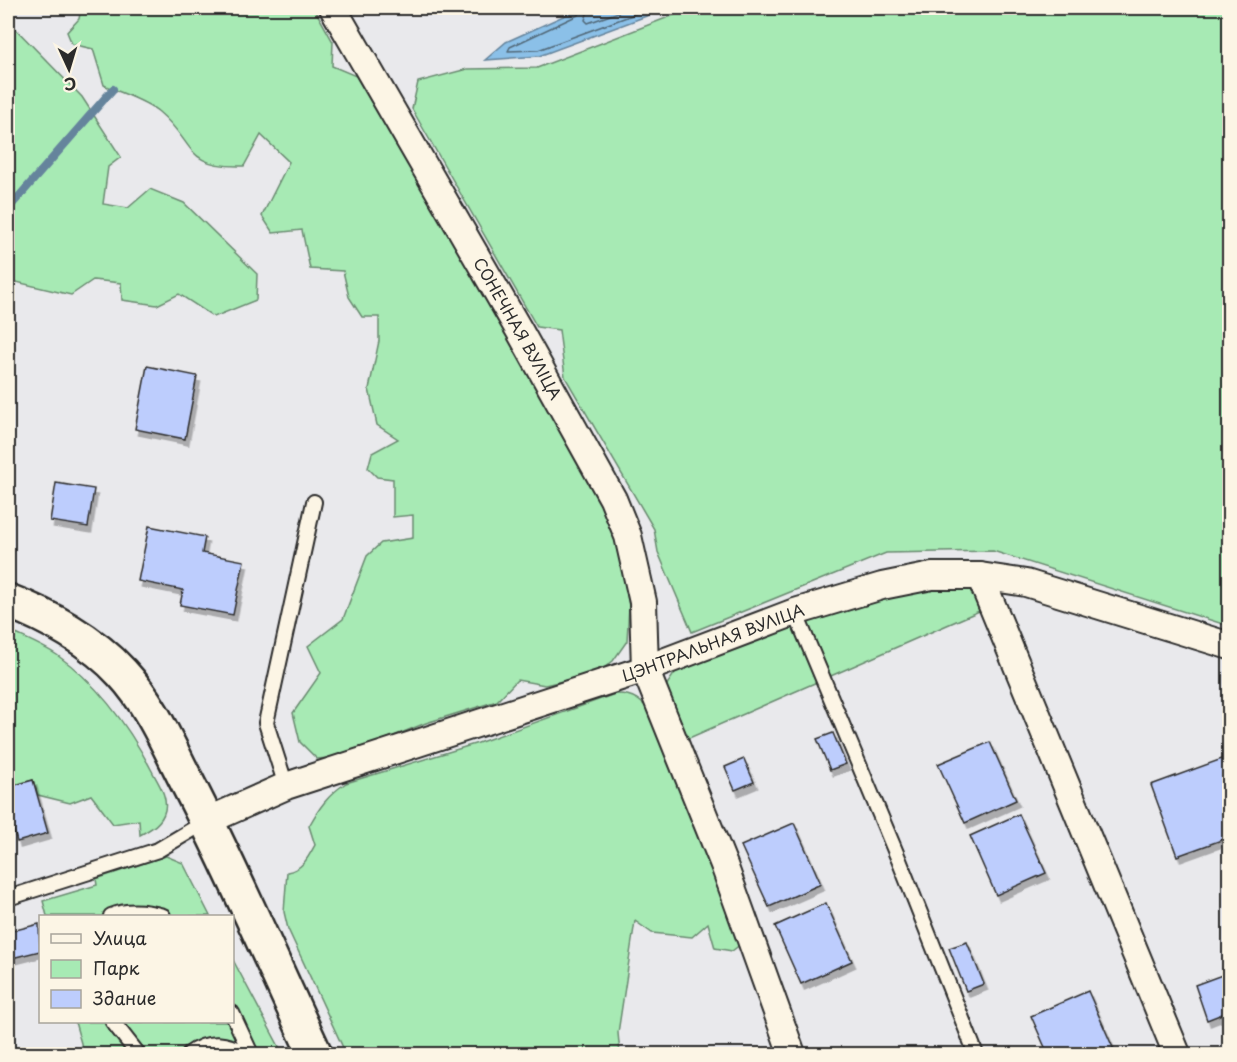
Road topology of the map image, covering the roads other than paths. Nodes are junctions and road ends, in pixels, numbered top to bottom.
1 (333, 8) edge
2 (314, 502) dead end
3 (980, 576) junction
4 (8, 601) edge
5 (795, 612) junction
6 (1230, 646) edge
7 (645, 669) junction
8 (286, 786) junction
9 (207, 821) junction
10 (8, 898) edge
11 (114, 915) edge
12 (160, 915) edge
13 (234, 1018) edge
14 (114, 1023) edge
15 (138, 1054) edge
16 (189, 1054) edge
17 (249, 1054) edge
18 (315, 1054) edge
19 (792, 1054) edge
20 (976, 1054) edge
21 (1177, 1054) edge

1 - 7 street, СОНЕЧНАЯ ВУЛІЦА
2 - 8 lane
3 - 5 street, ЦЭНТРАЛЬНАЯ ВУЛІЦА
3 - 6 street, ЦЭНТРАЛЬНАЯ ВУЛІЦА
3 - 21 street
4 - 9 main road
5 - 7 street, ЦЭНТРАЛЬНАЯ ВУЛІЦА
5 - 20 lane
7 - 8 street, ЦЭНТРАЛЬНАЯ ВУЛІЦА
7 - 19 street
8 - 9 street, ЦЭНТРАЛЬНАЯ ВУЛІЦА
9 - 10 lane
9 - 18 main road
11 - 12 lane
13 - 17 lane
14 - 15 lane
16 - 17 lane

